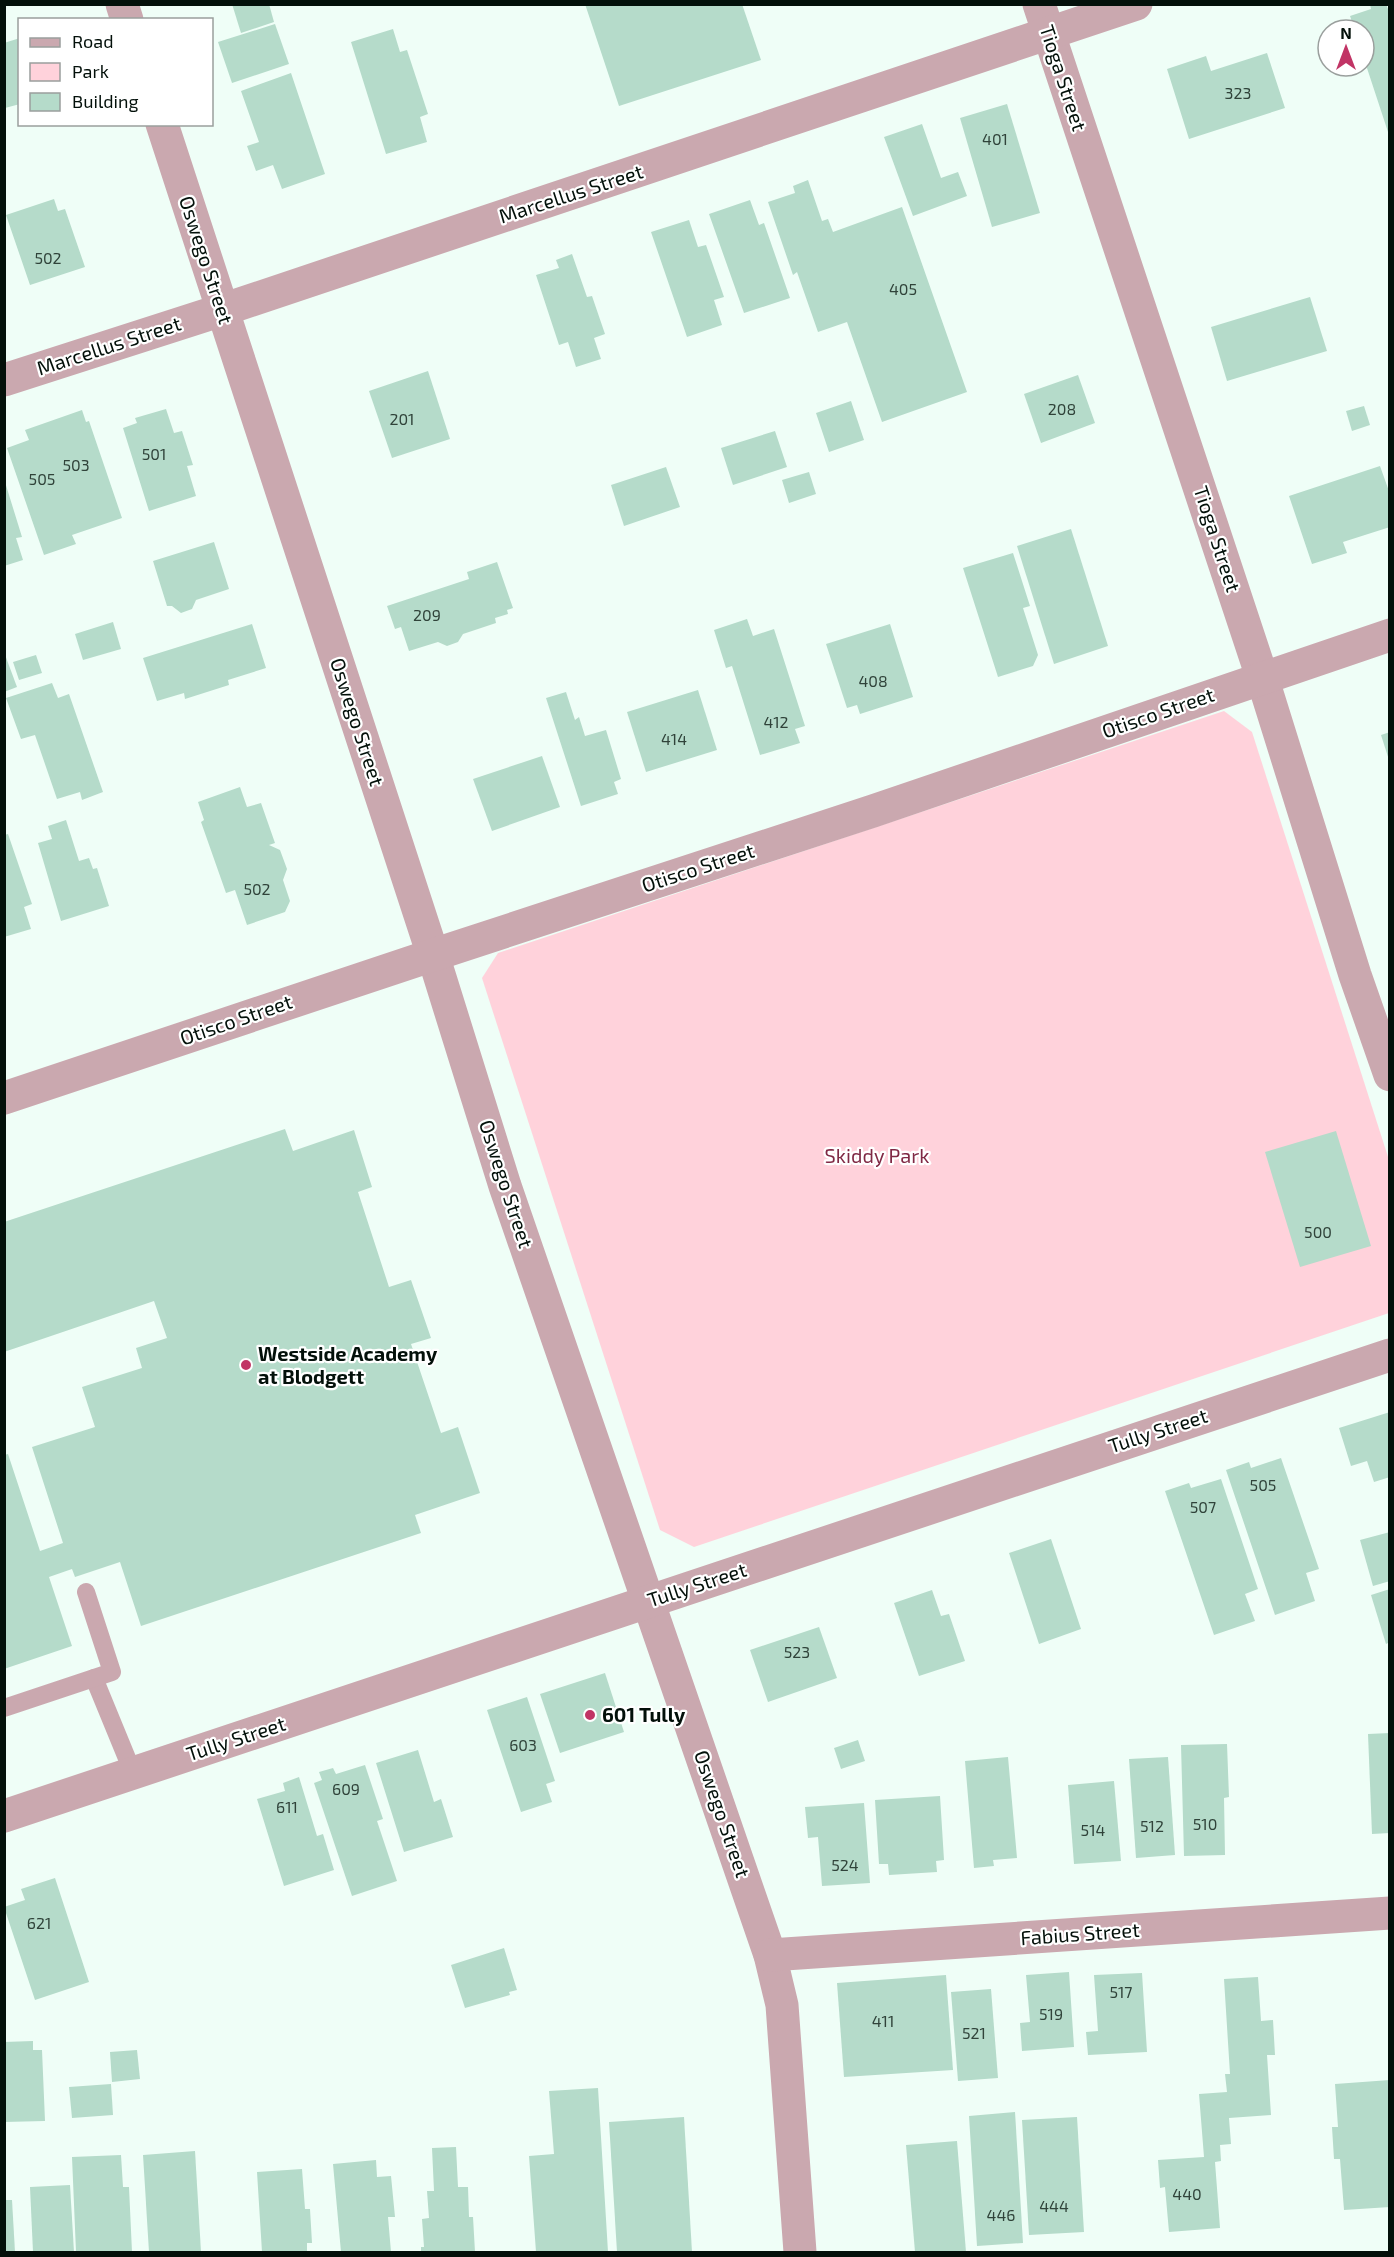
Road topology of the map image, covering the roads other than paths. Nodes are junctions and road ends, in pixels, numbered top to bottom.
1 (1136, 4) edge
2 (1044, 20) edge
3 (163, 126) edge
4 (222, 310) junction
5 (4, 381) edge
6 (1389, 635) edge
7 (1262, 677) junction
8 (433, 955) junction
9 (1389, 1075) edge
10 (4, 1098) edge
11 (1389, 1354) edge
12 (86, 1593) dead end
13 (649, 1601) junction
14 (94, 1678) junction
15 (4, 1708) edge
16 (133, 1773) junction
17 (4, 1816) edge
18 (1389, 1913) edge
19 (770, 1955) junction
20 (800, 2253) edge

1 - 2 street, Marcellus Street
2 - 4 street, Marcellus Street
2 - 7 street, Tioga Street
3 - 4 street, Oswego Street
4 - 5 street, Marcellus Street
4 - 8 street, Oswego Street
6 - 7 street, Otisco Street
7 - 8 street, Otisco Street
7 - 9 street, Tioga Street
8 - 10 street, Otisco Street
8 - 13 street, Oswego Street
11 - 13 street, Tully Street
12 - 14 lane
13 - 16 street, Tully Street
13 - 19 street, Oswego Street
14 - 15 lane
14 - 16 lane
16 - 17 street, Tully Street
18 - 19 street, Fabius Street
19 - 20 street, Oswego Street

